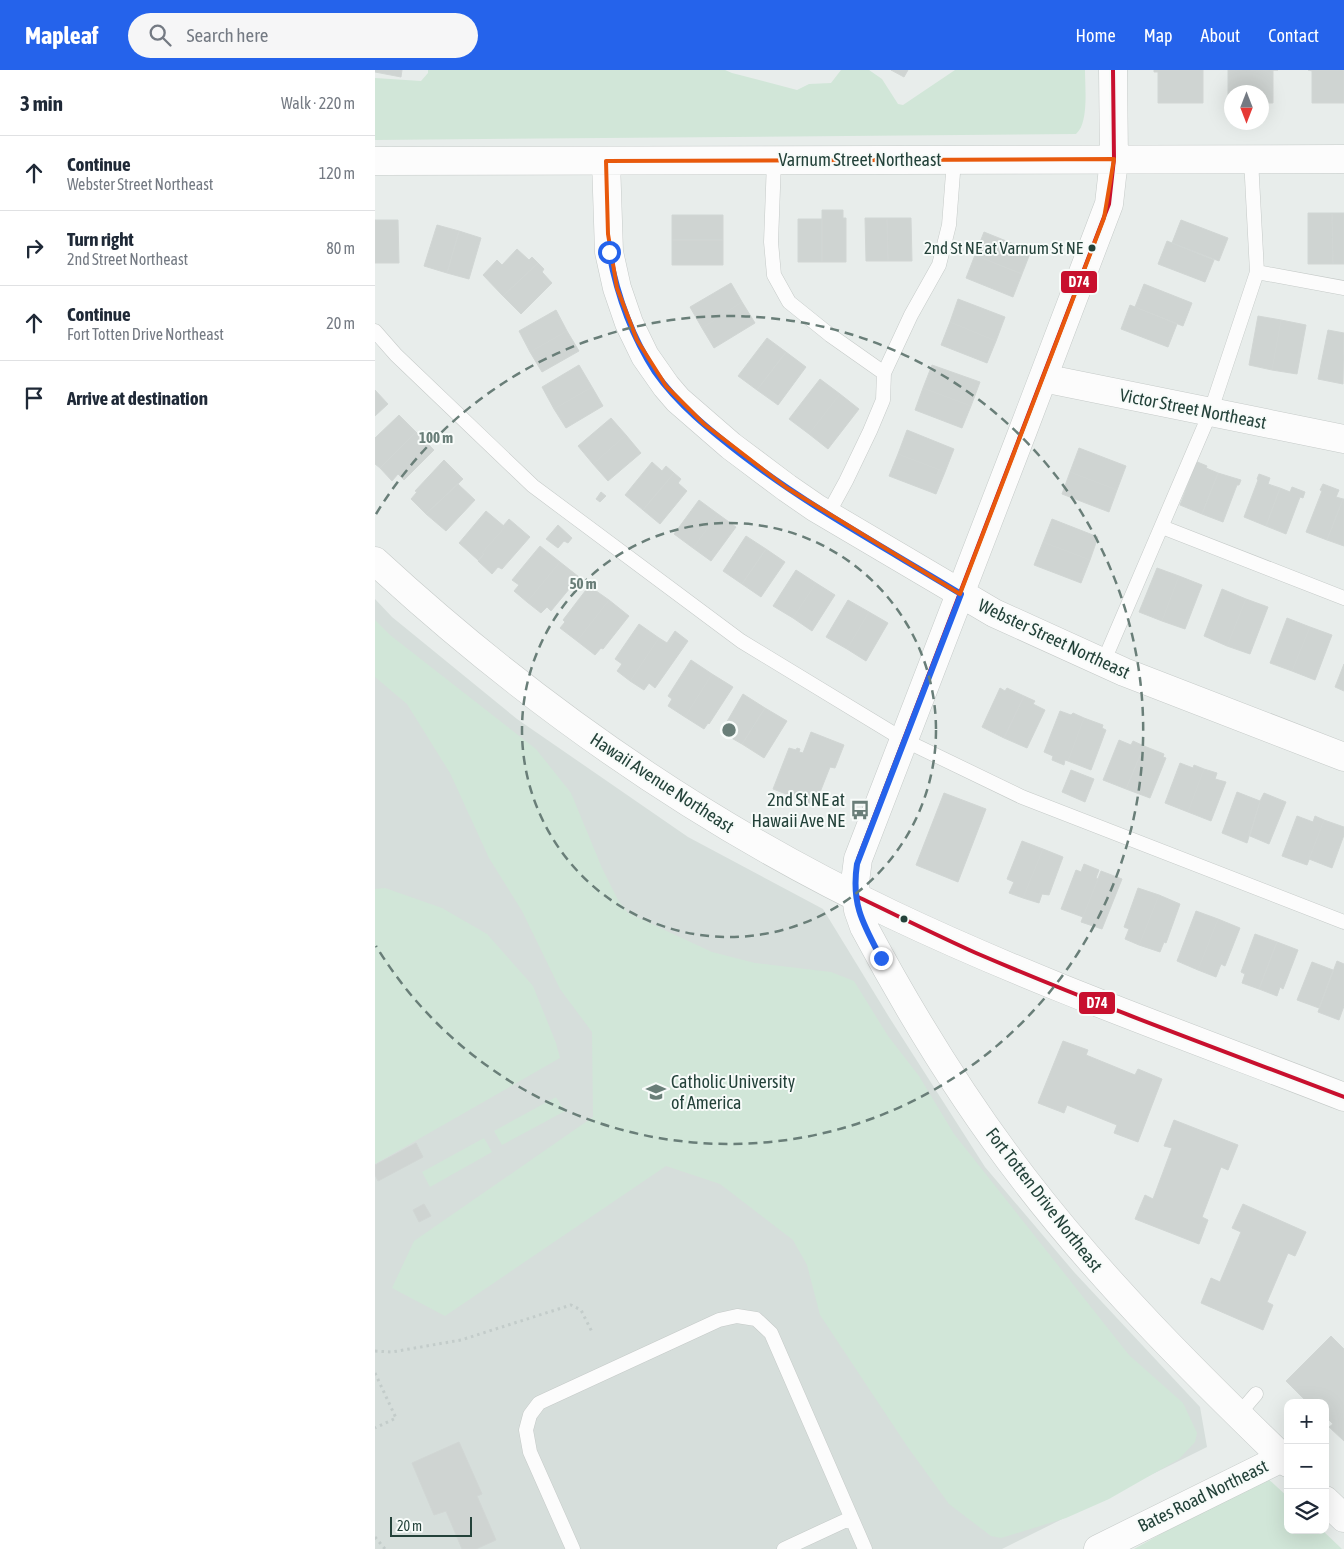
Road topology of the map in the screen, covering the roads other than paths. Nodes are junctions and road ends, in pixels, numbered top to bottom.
1 (1113, 70) edge
2 (1114, 159) junction
3 (1251, 159) junction
4 (1344, 159) edge
5 (954, 160) junction
6 (375, 161) edge
7 (606, 161) junction
8 (774, 161) junction
9 (1257, 272) junction
10 (1344, 288) edge
11 (375, 331) edge
12 (884, 373) junction
13 (1043, 378) junction
14 (1210, 413) junction
15 (1344, 439) edge
16 (827, 514) junction
17 (1162, 527) junction
18 (375, 561) edge
19 (961, 594) junction
20 (1344, 598) edge
21 (1103, 663) junction
22 (904, 740) junction
23 (1344, 757) edge
24 (856, 896) junction
25 (1344, 922) edge
26 (1344, 1097) edge
27 (1256, 1394) dead end
28 (1238, 1415) junction
29 (1284, 1460) edge
30 (1284, 1461) edge
31 (1329, 1504) edge
32 (851, 1518) junction
33 (1344, 1518) edge
34 (573, 1549) edge
35 (784, 1549) edge
36 (865, 1549) edge
37 (1098, 1549) edge

1 - 2 street, Fort Totten Drive Northeast
2 - 3 street, Varnum Street Northeast
2 - 5 street, Varnum Street Northeast
2 - 13 street, Fort Totten Drive Northeast
3 - 4 street, Varnum Street Northeast
3 - 9 lane
5 - 8 street, Varnum Street Northeast
5 - 12 lane
6 - 7 street, Varnum Street Northeast
7 - 8 street, Varnum Street Northeast
7 - 16 street, Webster Street Northeast
8 - 12 lane
9 - 10 lane
9 - 14 lane
11 - 22 lane
12 - 16 lane
13 - 14 street, Victor Street Northeast
13 - 19 street, Fort Totten Drive Northeast
14 - 15 street, Victor Street Northeast
14 - 17 lane
16 - 19 street, Webster Street Northeast
17 - 20 lane
17 - 21 lane
18 - 24 street, Hawaii Avenue Northeast
19 - 21 street, Webster Street Northeast
19 - 22 street, Fort Totten Drive Northeast
21 - 23 street, Webster Street Northeast
22 - 24 street, Fort Totten Drive Northeast
22 - 25 lane
24 - 26 street, Hawaii Avenue Northeast
24 - 28 street, Fort Totten Drive Northeast
27 - 28 lane
28 - 29 street, Fort Totten Drive Northeast
30 - 37 street, Bates Road Northeast
31 - 33 street
32 - 34 lane
32 - 35 lane
32 - 36 lane

